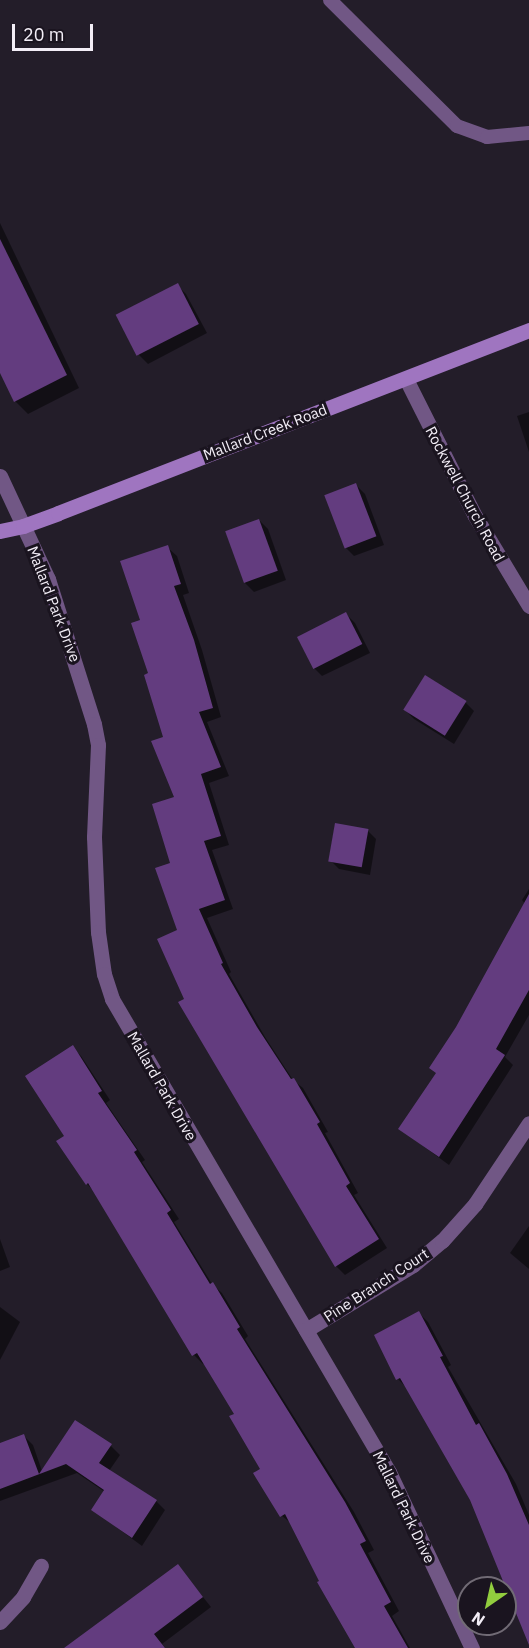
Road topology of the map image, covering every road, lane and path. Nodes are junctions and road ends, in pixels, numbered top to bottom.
1 (330, 0) edge
2 (529, 133) edge
3 (529, 330) edge
4 (406, 379) junction
5 (0, 477) edge
6 (23, 526) junction
7 (0, 531) edge
8 (529, 606) edge
9 (528, 1126) edge
10 (306, 1330) junction
11 (41, 1566) dead end
12 (0, 1622) edge
13 (472, 1648) edge

1 - 2 lane
3 - 4 main road, Mallard Creek Road
4 - 6 main road, Mallard Creek Road
4 - 8 street, Rockwell Church Road
5 - 6 street, Mallard Park Drive
6 - 7 main road, Mallard Creek Road
6 - 10 street, Mallard Park Drive
9 - 10 street, Pine Branch Court
10 - 13 street, Mallard Park Drive
11 - 12 street

